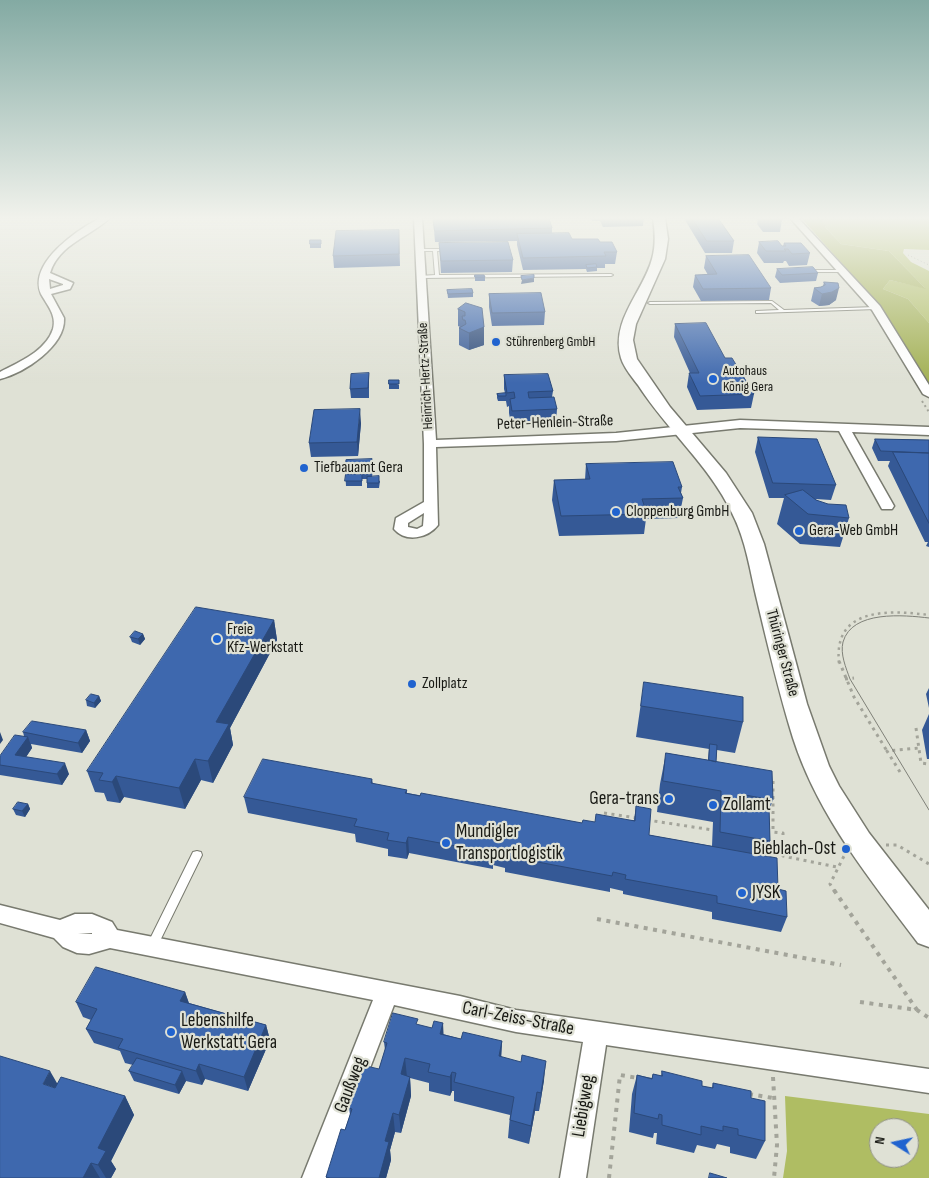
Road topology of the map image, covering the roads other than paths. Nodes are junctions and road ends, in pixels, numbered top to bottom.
1 (45, 273) edge
2 (421, 273) edge
3 (437, 273) edge
4 (656, 273) edge
5 (661, 273) edge
6 (844, 273) edge
7 (611, 275) dead end
8 (44, 276) junction
9 (437, 276) junction
10 (421, 277) junction
11 (46, 293) junction
12 (645, 303) junction
13 (876, 308) junction
14 (783, 311) junction
15 (758, 312) dead end
16 (0, 376) edge
17 (929, 394) edge
18 (843, 427) junction
19 (681, 430) junction
20 (929, 430) edge
21 (430, 444) junction
22 (430, 504) dead end
23 (887, 506) dead end
24 (197, 855) dead end
25 (0, 914) edge
26 (929, 933) edge
27 (152, 946) junction
28 (387, 993) junction
29 (596, 1033) junction
30 (929, 1081) edge
31 (315, 1178) edge
32 (573, 1178) edge

1 - 8 street
2 - 10 street, Heinrich-Hertz-Straße
3 - 9 lane
4 - 12 main road, Thüringer Straße
5 - 12 main road, Thüringer Straße
6 - 13 street
7 - 9 lane
8 - 11 street
8 - 11 street
9 - 10 lane
10 - 21 street, Heinrich-Hertz-Straße
11 - 16 street
12 - 14 lane
12 - 19 main road, Thüringer Straße
13 - 14 lane
13 - 17 street
14 - 15 lane
18 - 19 street, Peter-Henlein-Straße
18 - 20 street, Peter-Henlein-Straße
18 - 23 street
19 - 21 street, Peter-Henlein-Straße
19 - 26 main road, Thüringer Straße
21 - 22 street, Heinrich-Hertz-Straße
24 - 27 lane
25 - 27 street, Carl-Zeiss-Straße
27 - 28 street, Carl-Zeiss-Straße
28 - 29 street, Carl-Zeiss-Straße
28 - 31 street, Gaußweg
29 - 30 street, Carl-Zeiss-Straße
29 - 32 street, Liebigweg

